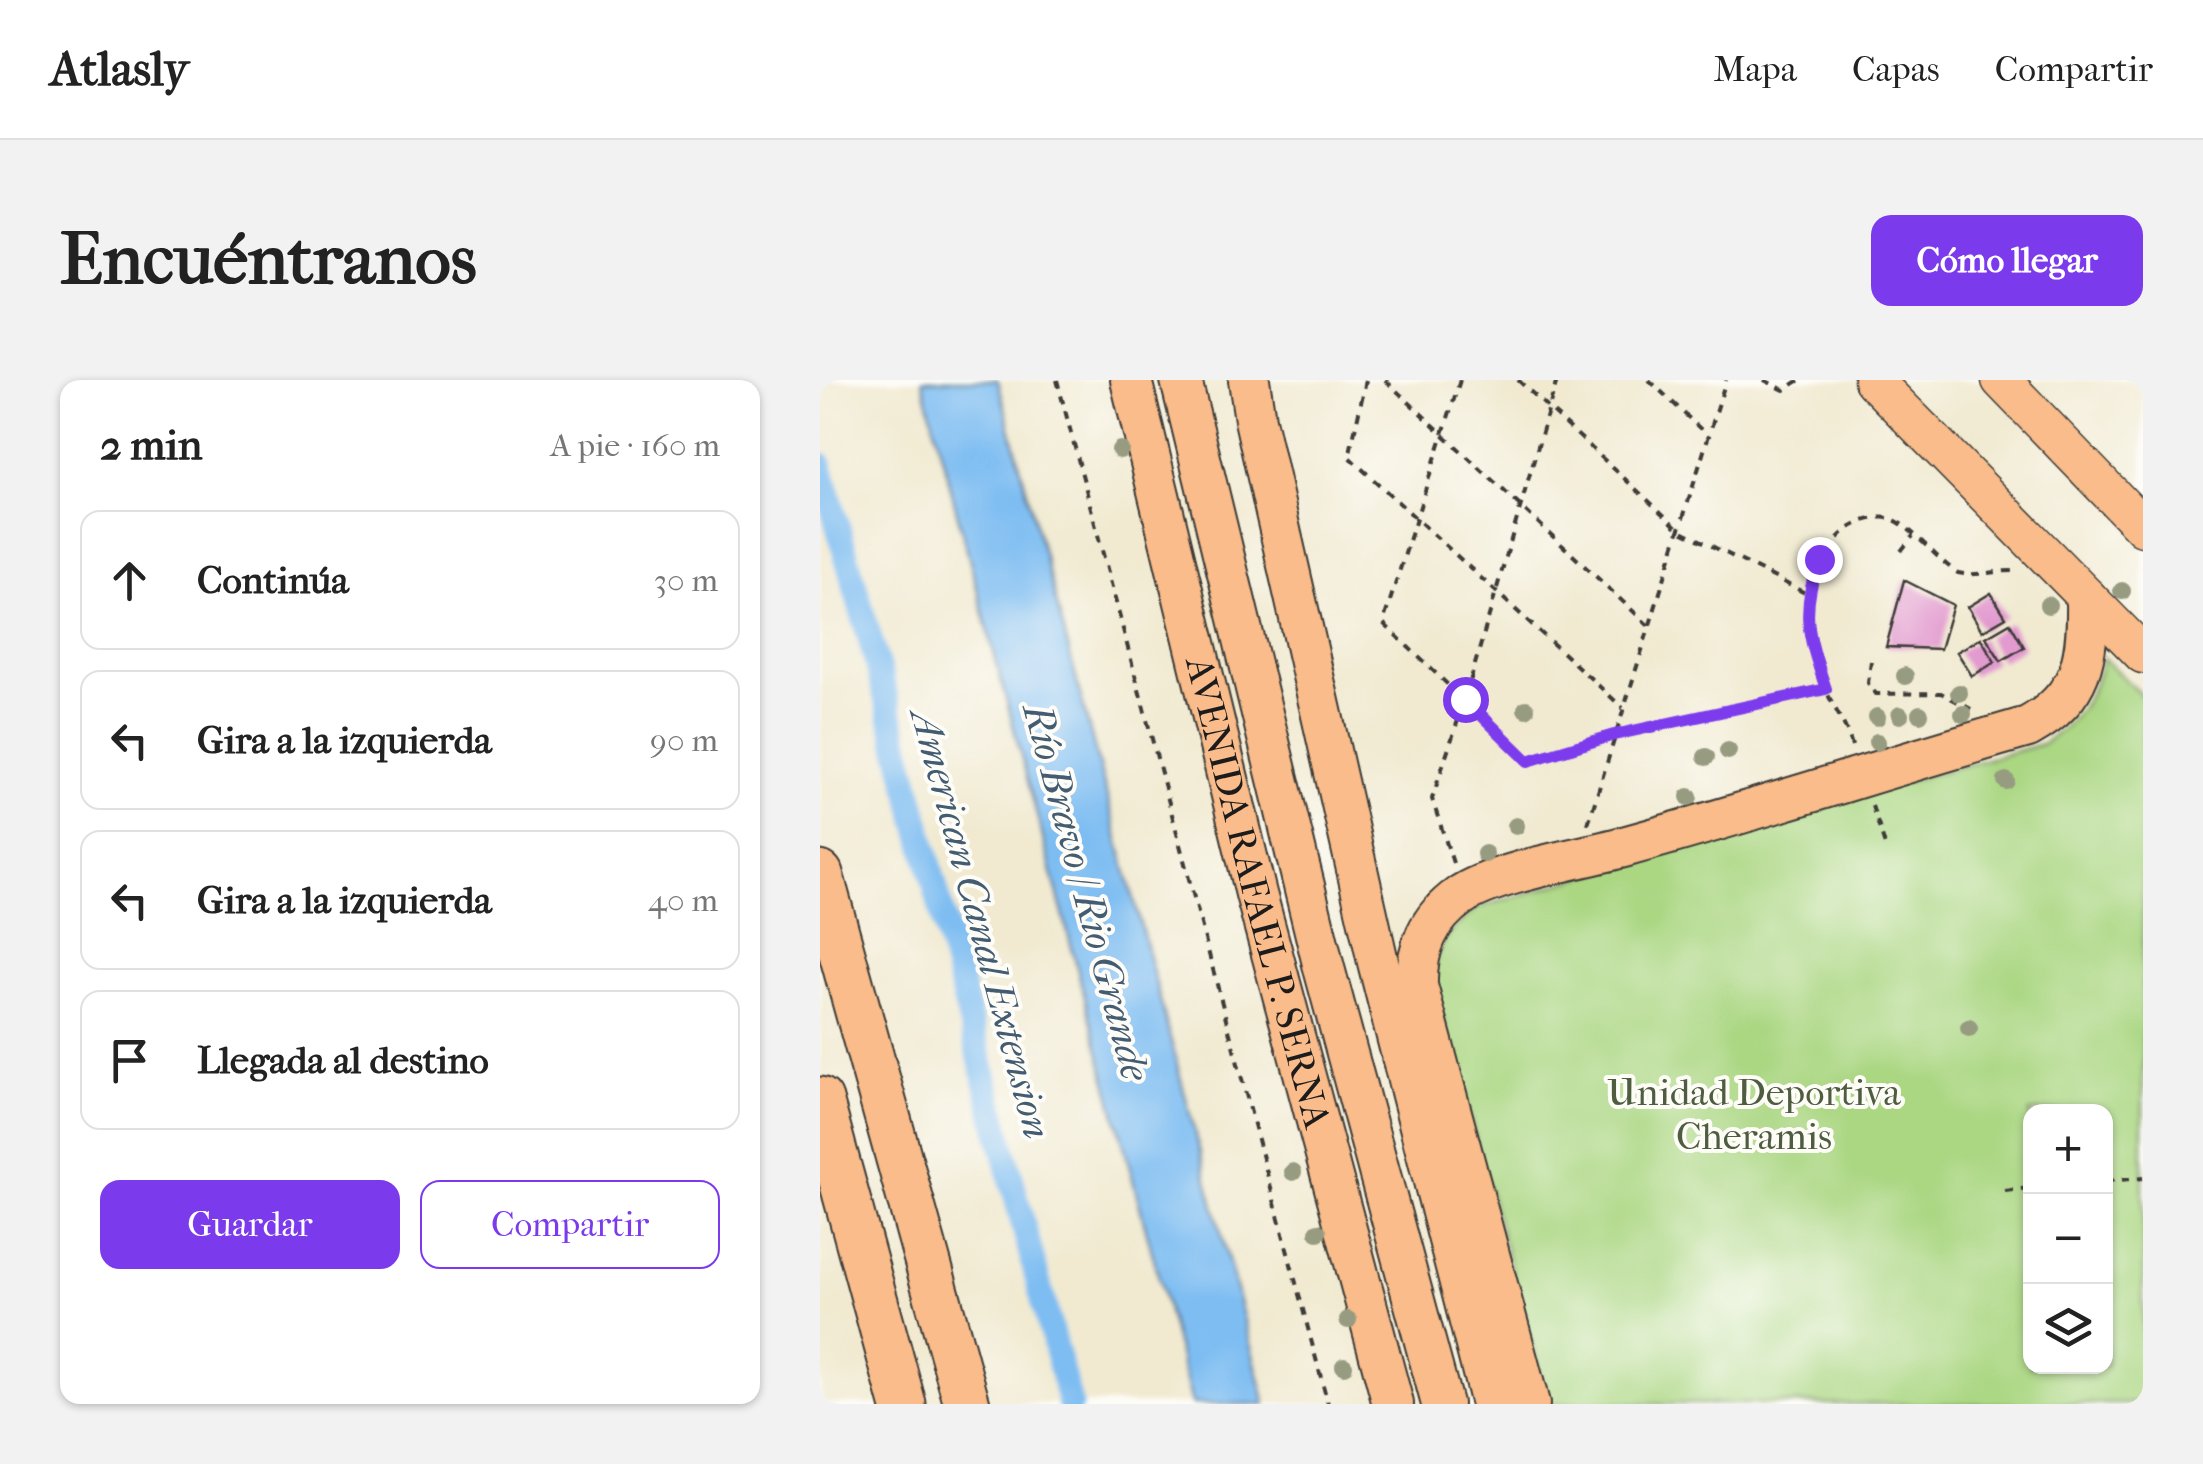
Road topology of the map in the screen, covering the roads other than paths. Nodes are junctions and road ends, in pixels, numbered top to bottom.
1 (1131, 380) edge
2 (1180, 380) edge
3 (1250, 380) edge
4 (2001, 380) edge
5 (1882, 385) edge
6 (2143, 527) edge
7 (2086, 599) junction
8 (2143, 654) edge
9 (820, 874) edge
10 (820, 1100) edge
11 (903, 1404) edge
12 (967, 1404) edge
13 (1393, 1404) edge
14 (1442, 1404) edge
15 (1491, 1404) edge
16 (1529, 1404) edge

1 - 13 highway, AVENIDA RAFAEL P. SERNA
2 - 14 highway, AVENIDA RAFAEL P. SERNA
3 - 15 highway
4 - 6 main road
5 - 7 main road
7 - 8 main road
7 - 16 highway
9 - 12 highway
10 - 11 highway

